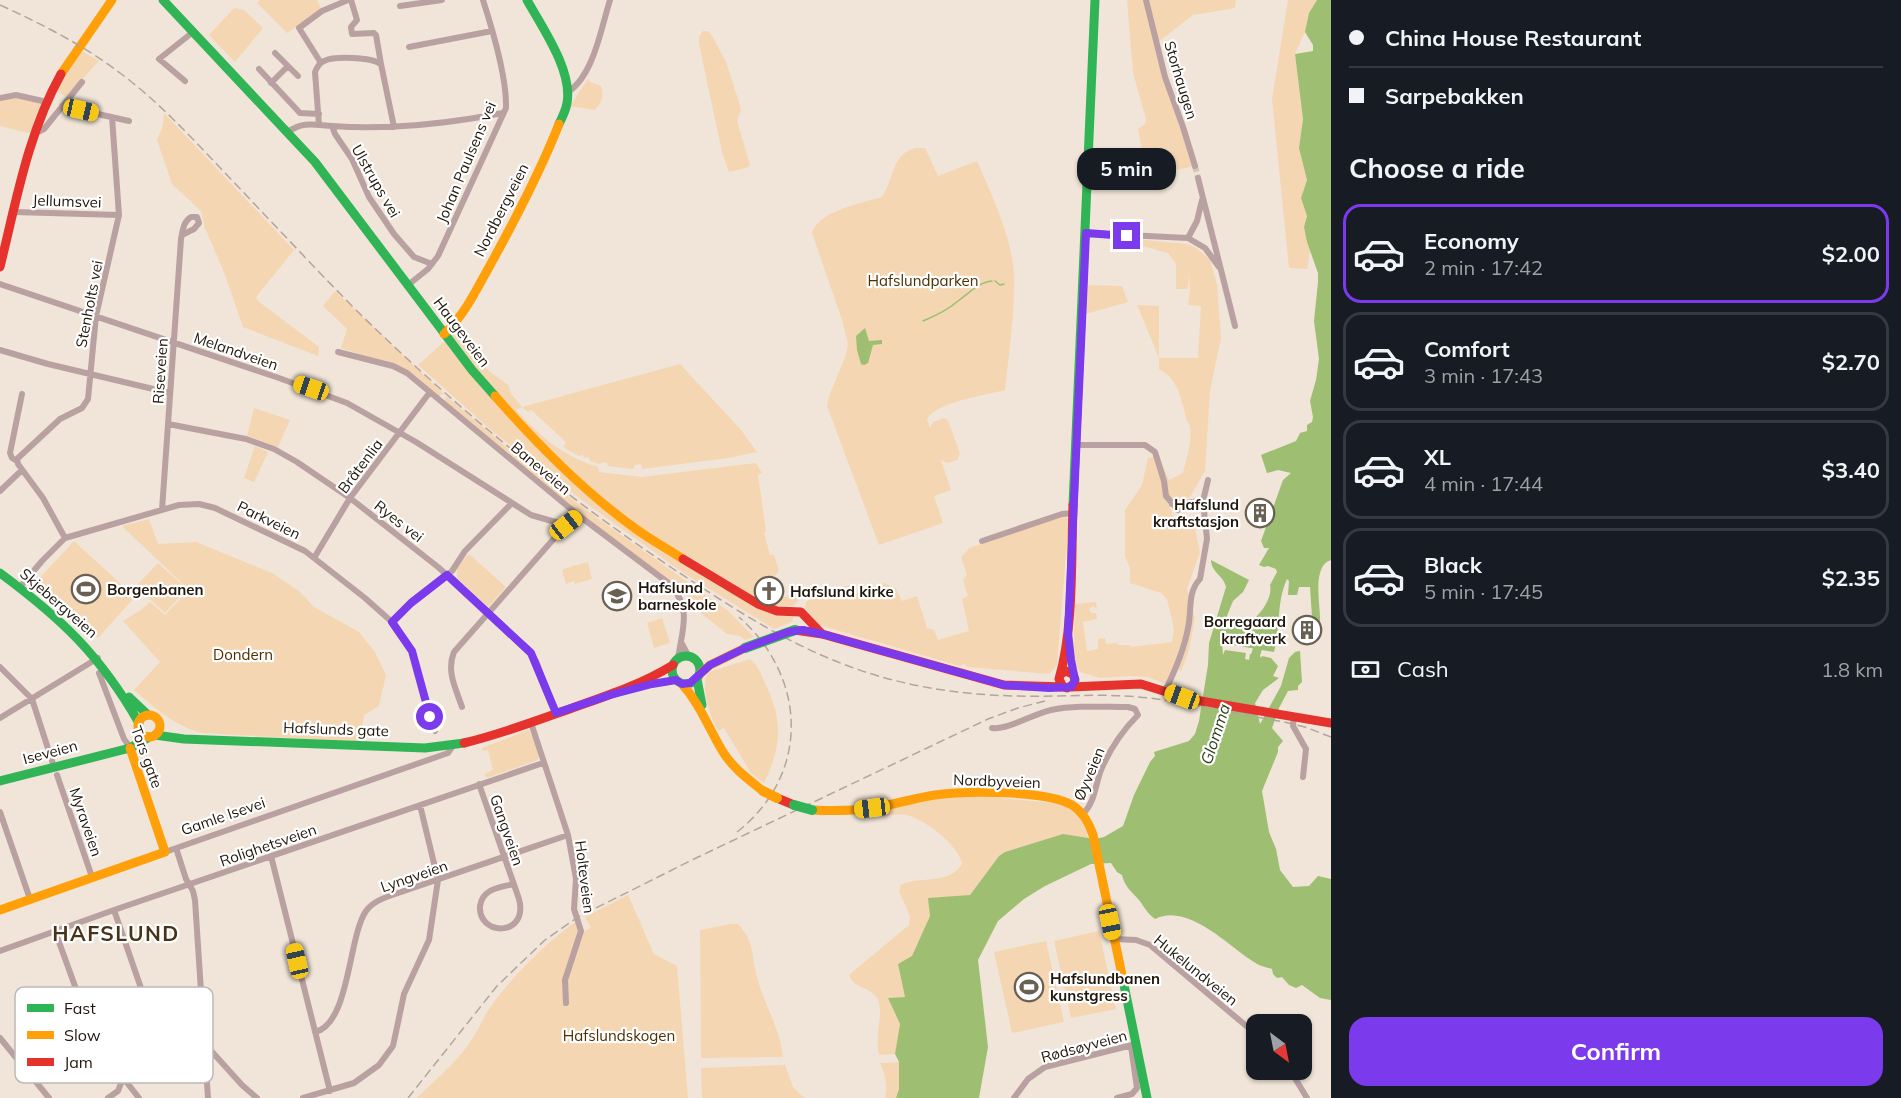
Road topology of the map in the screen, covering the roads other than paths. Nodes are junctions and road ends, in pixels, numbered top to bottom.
1 (112, 0) edge
2 (164, 0) edge
3 (350, 0) edge
4 (442, 0) edge
5 (483, 0) edge
6 (527, 0) edge
7 (610, 0) edge
8 (1095, 0) edge
9 (1146, 0) edge
10 (400, 6) dead end
11 (492, 31) junction
12 (193, 32) junction
13 (409, 48) dead end
14 (275, 53) dead end
15 (321, 63) junction
16 (381, 64) junction
17 (288, 66) junction
18 (259, 69) dead end
19 (298, 76) dead end
20 (185, 81) dead end
21 (82, 82) dead end
22 (271, 82) junction
23 (568, 92) junction
24 (0, 98) edge
25 (47, 102) junction
26 (62, 106) junction
27 (503, 113) junction
28 (319, 114) junction
29 (112, 117) junction
30 (129, 121) dead end
31 (319, 125) junction
32 (332, 126) junction
33 (394, 127) junction
34 (288, 132) junction
35 (36, 133) junction
36 (1195, 166) tunnel mouth
37 (1198, 178) tunnel mouth
38 (1202, 196) junction
39 (14, 212) junction
40 (119, 215) junction
41 (1086, 233) junction
42 (182, 235) dead end
43 (1188, 238) junction
44 (432, 264) junction
45 (0, 267) edge
46 (1221, 270) junction
47 (0, 284) edge
48 (408, 285) junction
49 (96, 316) junction
50 (1235, 326) dead end
51 (444, 334) junction
52 (174, 342) junction
53 (0, 350) edge
54 (338, 352) dead end
55 (90, 374) junction
56 (430, 392) junction
57 (170, 393) junction
58 (22, 394) dead end
59 (168, 424) junction
60 (400, 433) junction
61 (1077, 445) junction
62 (17, 461) junction
63 (22, 470) junction
64 (1208, 480) dead end
65 (0, 491) edge
66 (350, 498) junction
67 (1203, 501) junction
68 (512, 503) junction
69 (1172, 504) junction
70 (162, 510) junction
71 (1178, 510) dead end
72 (1074, 513) junction
73 (578, 515) junction
74 (566, 525) junction
75 (65, 538) junction
76 (982, 541) dead end
77 (314, 558) junction
78 (0, 573) edge
79 (447, 575) junction
80 (20, 587) junction
81 (795, 611) junction
82 (488, 612) junction
83 (392, 622) junction
84 (795, 630) junction
85 (1068, 633) junction
86 (822, 634) junction
87 (681, 642) junction
88 (745, 648) junction
89 (98, 658) junction
90 (684, 660) junction
91 (0, 667) edge
92 (99, 673) dead end
93 (1061, 675) junction
94 (698, 676) junction
95 (991, 681) junction
96 (1071, 681) junction
97 (679, 682) junction
98 (1165, 691) junction
99 (610, 695) junction
100 (32, 699) junction
101 (462, 707) dead end
102 (556, 713) junction
103 (1289, 716) junction
104 (705, 717) junction
105 (0, 718) edge
106 (141, 722) junction
107 (159, 722) junction
108 (531, 722) junction
109 (1331, 723) edge
110 (992, 728) dead end
111 (435, 731) dead end
112 (152, 736) junction
113 (196, 739) junction
114 (129, 745) junction
115 (450, 750) junction
116 (543, 762) junction
117 (56, 771) junction
118 (1303, 777) dead end
119 (0, 781) edge
120 (480, 784) junction
121 (420, 805) junction
122 (1083, 814) junction
123 (1, 816) edge
124 (568, 835) junction
125 (170, 850) junction
126 (271, 856) junction
127 (504, 858) junction
128 (92, 877) junction
129 (438, 880) junction
130 (513, 884) junction
131 (189, 885) junction
132 (30, 899) junction
133 (114, 909) junction
134 (0, 910) edge
135 (55, 931) junction
136 (1114, 939) junction
137 (0, 951) edge
138 (75, 987) edge
139 (141, 987) edge
140 (200, 987) edge
141 (566, 1003) dead end
142 (1246, 1026) edge
143 (315, 1032) junction
144 (0, 1038) edge
145 (1134, 1045) junction
146 (213, 1053) edge
147 (15, 1056) edge
148 (1296, 1080) edge
149 (37, 1083) edge
150 (121, 1083) edge
151 (127, 1083) edge
152 (207, 1083) edge
153 (330, 1091) junction
154 (49, 1098) edge
155 (108, 1098) edge
156 (139, 1098) edge
157 (208, 1098) edge
158 (257, 1098) edge
159 (303, 1098) edge
160 (1014, 1098) edge
161 (1118, 1098) edge
162 (1147, 1098) edge
163 (1307, 1098) edge

1 - 25 main road
2 - 12 main road, Haugeveien
3 - 15 street
3 - 16 street
4 - 10 street
5 - 11 street, Johan Paulsens vei
6 - 23 main road
7 - 23 street, Nordbergveien
8 - 41 main road
9 - 36 street, Storhaugen
11 - 13 street
11 - 27 street, Johan Paulsens vei
12 - 20 street
12 - 34 main road, Haugeveien
14 - 17 street
15 - 16 street
15 - 28 street
16 - 33 street
17 - 19 street
17 - 22 street
18 - 22 street
21 - 26 street
22 - 28 street
23 - 51 main road, Nordbergveien
24 - 25 street
25 - 35 main road
26 - 29 street
26 - 35 street
27 - 33 street, Ulstrups vei
27 - 44 street, Johan Paulsens vei
28 - 31 street
29 - 30 street
29 - 40 street, Stenholts vei
31 - 32 street, Ulstrups vei
31 - 34 street, Ulstrups vei
32 - 33 street, Ulstrups vei
32 - 44 street, Ulstrups vei
34 - 48 main road, Haugeveien
35 - 39 main road
37 - 38 street
38 - 43 street
38 - 46 street
39 - 40 street, Jellumsvei
39 - 45 main road
40 - 49 street, Stenholts vei
41 - 43 street
41 - 61 main road
42 - 52 street, Riseveien
43 - 46 street
44 - 48 street, Johan Paulsens vei
46 - 50 street
47 - 49 street, Melandveien
48 - 51 main road, Haugeveien
49 - 52 street, Melandveien
49 - 55 street, Stenholts vei
51 - 81 main road, Haugeveien
52 - 57 street, Riseveien
52 - 60 street, Melandveien
53 - 55 street
54 - 56 street, Baneveien
55 - 57 street
55 - 62 street, Stenholts vei
56 - 60 street, Bråtenlia
56 - 73 street, Baneveien
57 - 59 street, Riseveien
58 - 62 street
59 - 66 street, Ryes vei
59 - 70 street, Riseveien
60 - 66 street, Bråtenlia
60 - 68 street, Melandveien
61 - 69 street
61 - 72 main road
62 - 63 street
63 - 65 street
63 - 75 street
64 - 67 street
66 - 77 street, Bråtenlia
66 - 79 street, Ryes vei
67 - 69 street
67 - 98 street
68 - 74 street, Melandveien
68 - 79 street
69 - 71 street
70 - 75 street, Parkveien
70 - 77 street, Parkveien
72 - 76 street
72 - 85 main road
73 - 74 street
73 - 87 street, Baneveien
74 - 82 street
75 - 80 street, Parkveien
77 - 83 street, Parkveien
78 - 80 main road, Skjebergveien
79 - 82 street, Ryes vei
79 - 83 street
80 - 89 main road, Skjebergveien
81 - 84 main road
81 - 86 main road
82 - 101 street
82 - 102 street, Ryes vei
83 - 111 street, Parkveien
84 - 86 main road
84 - 88 main road, bridge
85 - 93 main road
85 - 96 main road
86 - 95 main road
87 - 90 street
87 - 90 street, Baneveien
88 - 90 main road, Hafslunds gate
88 - 94 main road
89 - 100 street
89 - 106 main road, Skjebergveien
90 - 94 main road
90 - 97 main road
90 - 99 main road, Hafslunds gate
91 - 100 street, Myraveien
92 - 114 street, Tors gate
93 - 95 main road
93 - 96 main road
94 - 97 main road
94 - 104 main road, Nordbyveien
95 - 96 main road
96 - 98 main road
97 - 99 main road, Hafslunds gate
97 - 104 main road, Nordbyveien
98 - 103 main road
99 - 102 main road, Hafslunds gate
100 - 105 street
100 - 117 street, Myraveien
102 - 108 main road, Hafslunds gate
103 - 109 main road
103 - 118 street
104 - 122 main road, Nordbyveien, bridge
106 - 107 main road
106 - 112 main road
106 - 114 main road, Iseveien
107 - 112 main road
107 - 113 main road, Hafslunds gate
108 - 115 main road, Hafslunds gate
108 - 116 street, Holteveien
110 - 122 street, Øyveien
112 - 113 main road, Hafslunds gate
112 - 114 main road, Iseveien
113 - 115 main road, Hafslunds gate
114 - 117 main road, Iseveien
114 - 125 main road, Tors gate
115 - 125 street, Gamle Isevei
116 - 120 street, Rolighetsveien
116 - 124 street, Holteveien
117 - 119 main road, Iseveien
117 - 128 street, Myraveien
120 - 121 street, Rolighetsveien
120 - 127 street, Gangveien
121 - 126 street, Rolighetsveien
121 - 129 street
122 - 136 main road
123 - 132 street
124 - 127 street, Lyngveien
124 - 141 street, Holteveien
125 - 128 main road, Gamle Isevei
125 - 131 street
126 - 131 street, Rolighetsveien
126 - 143 street
127 - 129 street, Lyngveien
127 - 130 street, Gangveien
128 - 132 main road, Gamle Isevei
129 - 143 street, Lyngveien
129 - 153 street
130 - 130 street, Gangveien
131 - 133 street, Rolighetsveien
131 - 140 street
132 - 134 main road, Gamle Isevei
133 - 135 street, Rolighetsveien
133 - 139 street
135 - 137 street, Rolighetsveien
135 - 138 street
136 - 142 street, Hukelundveien
136 - 145 main road
143 - 153 street
144 - 147 street
145 - 160 street, Rødsøyveien
145 - 161 street
145 - 162 main road
146 - 158 street
148 - 163 street
149 - 154 street
150 - 155 street
151 - 156 street
152 - 157 street
153 - 159 street

